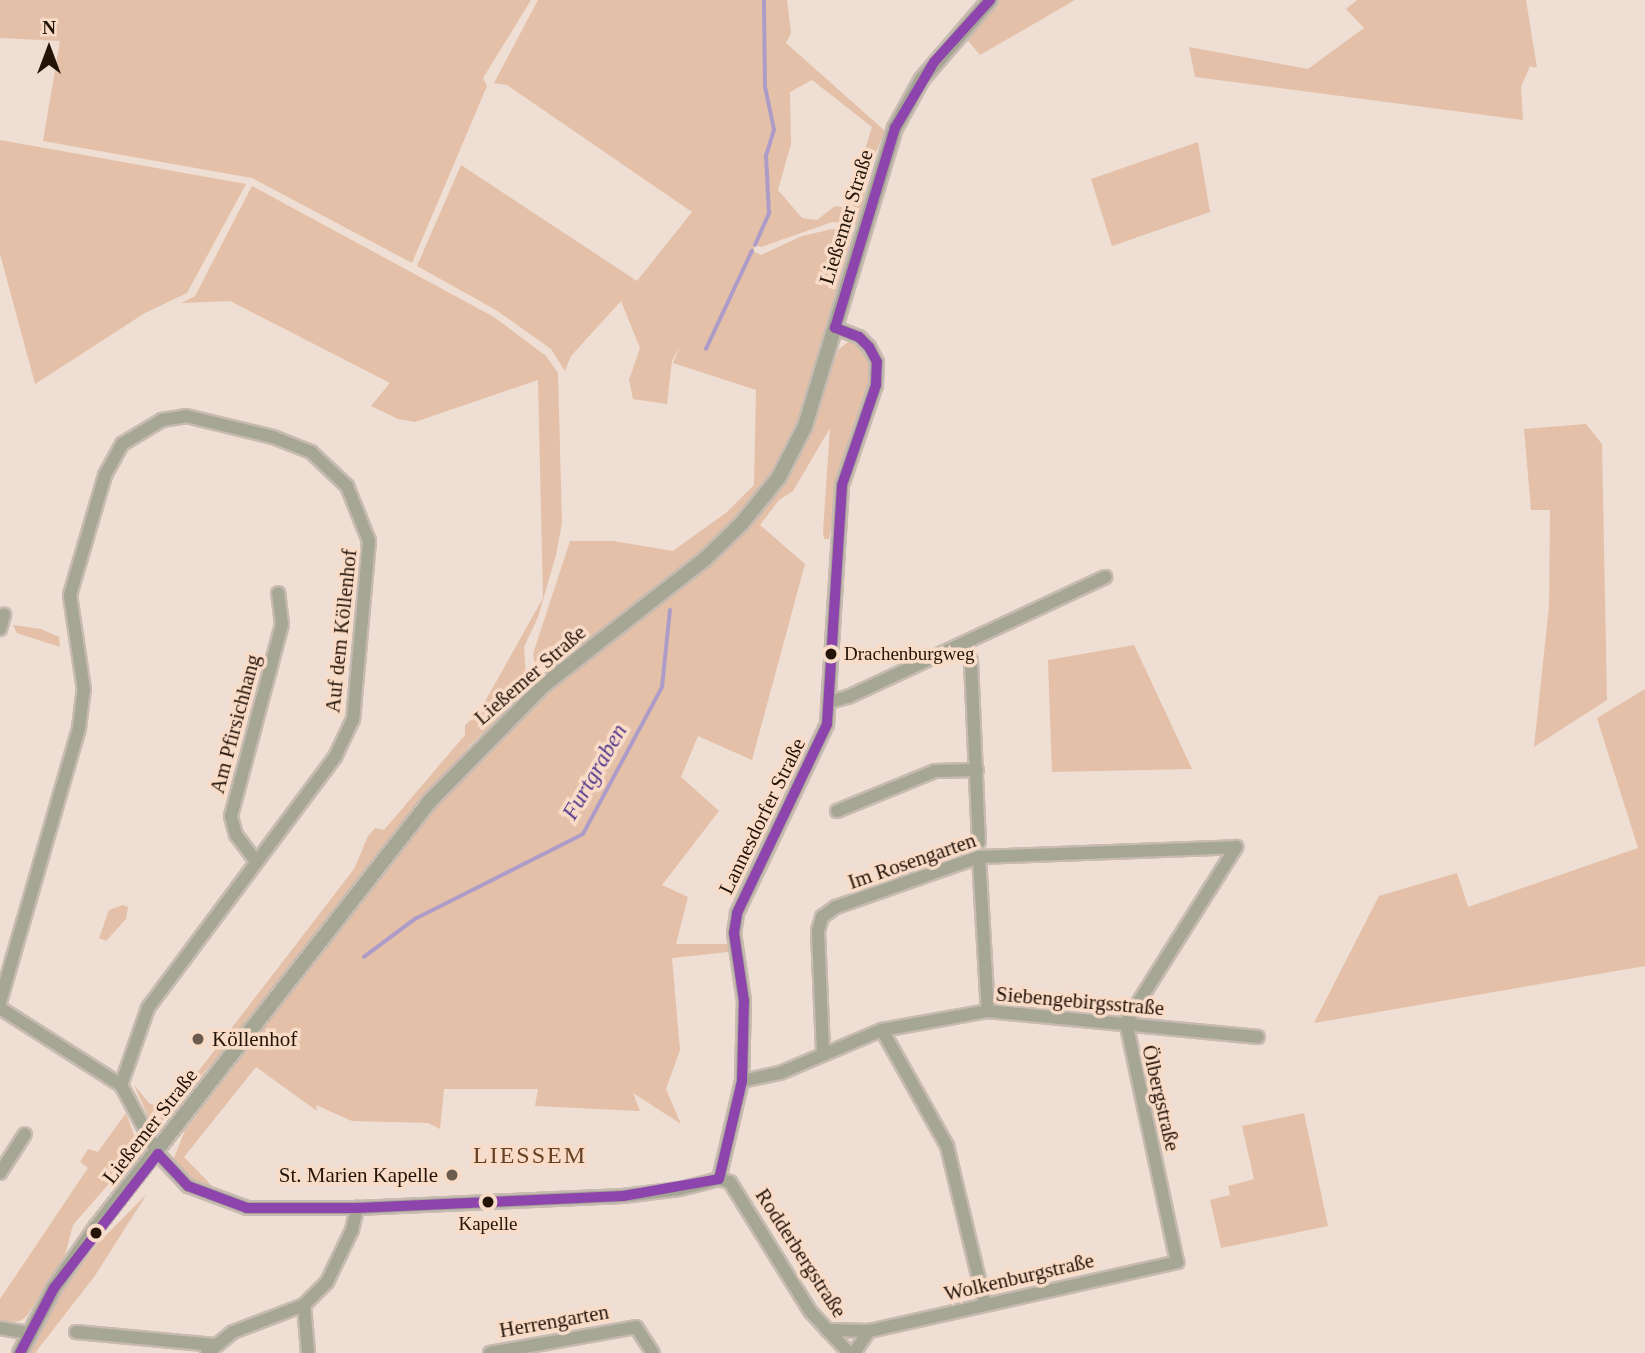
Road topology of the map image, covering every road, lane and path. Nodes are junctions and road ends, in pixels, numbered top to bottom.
1 (990, 0) edge
2 (835, 328) junction
3 (1105, 578) dead end
4 (278, 593) dead end
5 (4, 615) dead end
6 (0, 629) edge
7 (963, 644) junction
8 (829, 702) junction
9 (977, 770) junction
10 (837, 811) dead end
11 (979, 842) dead end
12 (1236, 847) joint
13 (979, 857) junction
14 (255, 860) junction
15 (0, 1002) edge
16 (0, 1008) edge
17 (988, 1011) junction
18 (1126, 1022) junction
19 (882, 1030) junction
20 (1258, 1037) dead end
21 (823, 1051) junction
22 (742, 1081) junction
23 (121, 1085) junction
24 (25, 1134) dead end
25 (158, 1154) junction
26 (0, 1173) edge
27 (719, 1179) junction
28 (357, 1208) junction
29 (1177, 1262) joint
30 (985, 1304) junction
31 (304, 1305) junction
32 (0, 1328) edge
33 (827, 1330) junction
34 (869, 1331) junction
35 (76, 1332) dead end
36 (28, 1333) junction
37 (210, 1349) edge
38 (20, 1353) edge
39 (308, 1353) edge
40 (490, 1353) edge
41 (653, 1353) edge
42 (849, 1353) edge
43 (854, 1353) edge

1 - 2 street, Ließemer Straße
2 - 8 street, Lannesdorfer Straße
2 - 25 street, Ließemer Straße
3 - 7 street
4 - 14 street, Am Pfirsichhang
5 - 6 street
7 - 8 street
7 - 9 street
8 - 22 street, Lannesdorfer Straße
9 - 10 street
9 - 11 street
12 - 13 street, Im Rosengarten
12 - 18 street, Ölbergstraße
13 - 17 street
13 - 21 street, Im Rosengarten
14 - 15 street, Auf dem Köllenhof
14 - 23 street, Auf dem Köllenhof
16 - 23 street
17 - 18 street, Siebengebirgsstraße
17 - 19 street, Siebengebirgsstraße
18 - 20 street, Siebengebirgsstraße
18 - 29 street, Ölbergstraße
19 - 21 street, Siebengebirgsstraße
19 - 30 street
21 - 22 street, Siebengebirgsstraße
22 - 27 street, Lannesdorfer Straße
23 - 25 street
24 - 26 street
25 - 28 street
25 - 36 street, Ließemer Straße
27 - 28 street
27 - 33 street, Rodderbergstraße
28 - 31 street
29 - 30 street, Wolkenburgstraße
30 - 34 street, Wolkenburgstraße
31 - 37 street
31 - 39 street
32 - 36 street
33 - 34 street, Wolkenburgstraße
33 - 42 street, Rodderbergstraße
34 - 43 street
35 - 37 street
36 - 38 street, Ließemer Straße
40 - 41 street, Herrengarten

